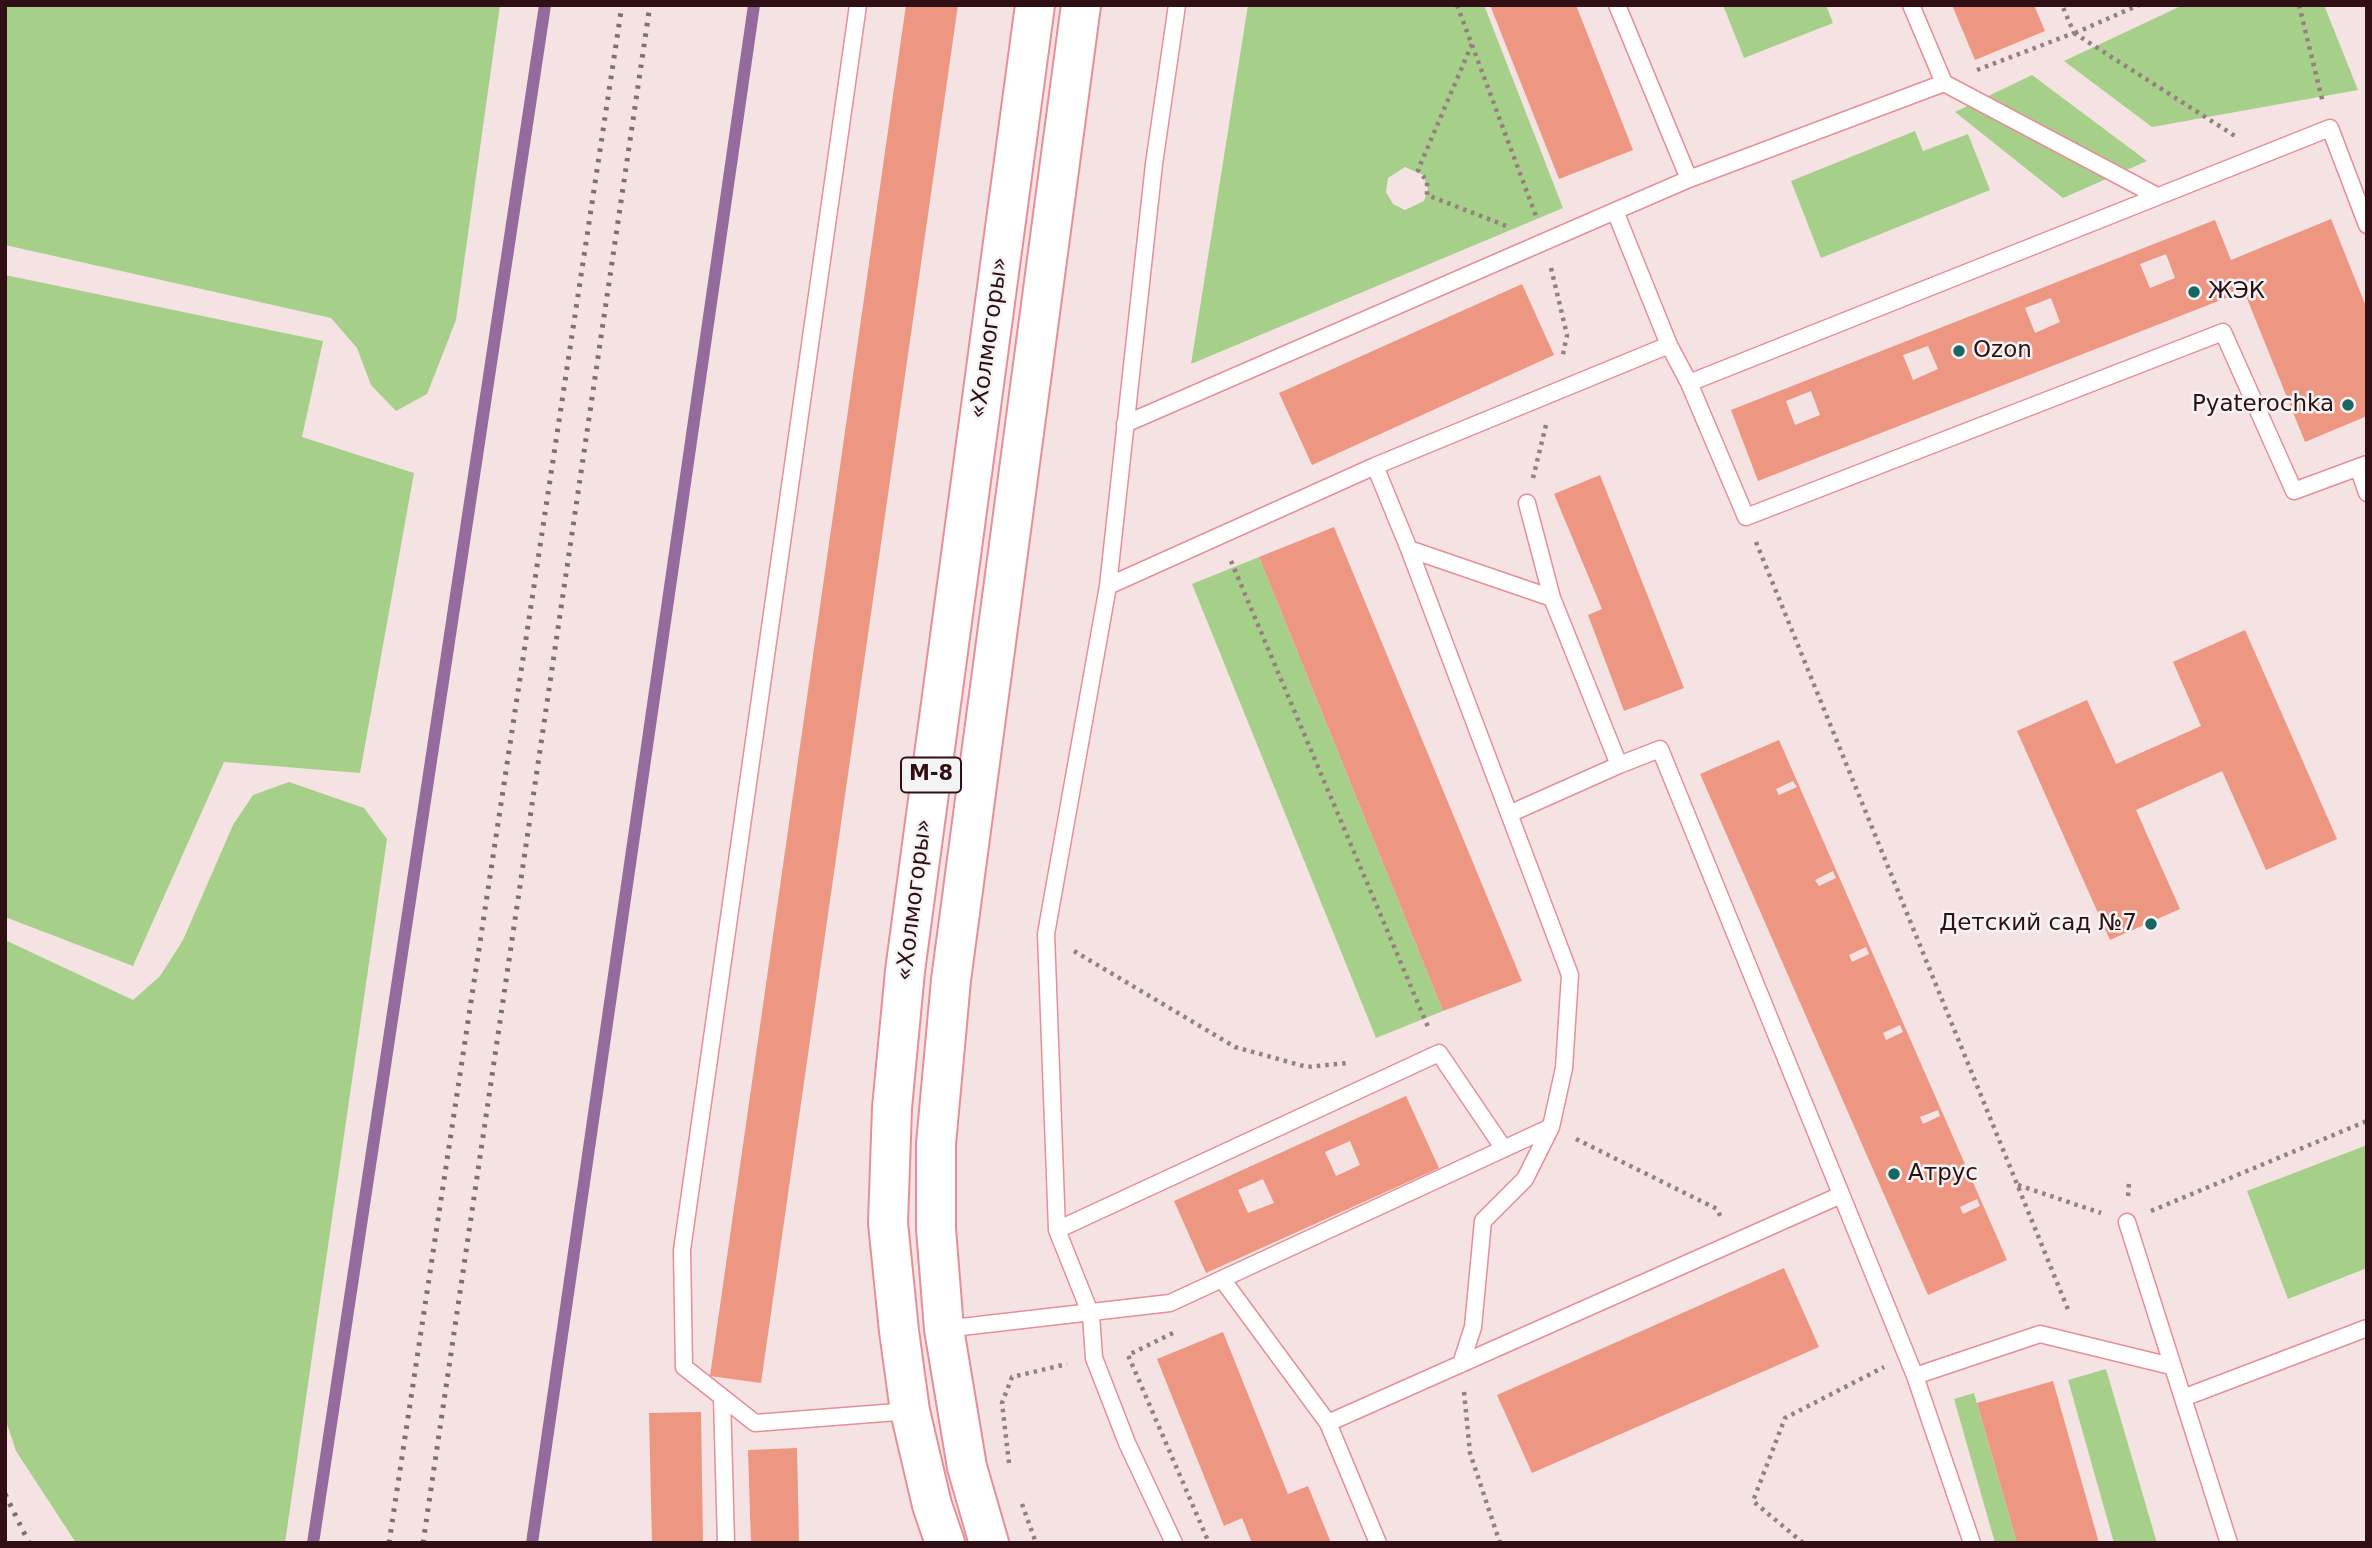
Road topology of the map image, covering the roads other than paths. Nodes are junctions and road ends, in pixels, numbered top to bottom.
1 (858, 5) edge
2 (1035, 5) edge
3 (1081, 5) edge
4 (1177, 5) edge
5 (1617, 5) edge
6 (1911, 5) edge
7 (1944, 83) junction
8 (1689, 179) junction
9 (2157, 196) junction
10 (1615, 211) junction
11 (2367, 225) edge
12 (1670, 345) junction
13 (1689, 383) junction
14 (1125, 425) junction
15 (1375, 466) junction
16 (2362, 466) edge
17 (2367, 493) edge
18 (1527, 503) road end
19 (1409, 549) junction
20 (1108, 586) junction
21 (1552, 598) junction
22 (1619, 765) junction
23 (1509, 814) junction
24 (1552, 1127) junction
25 (1504, 1149) junction
26 (1841, 1195) junction
27 (2127, 1222) road end
28 (1057, 1230) junction
29 (1222, 1279) junction
30 (1091, 1315) junction
31 (2367, 1328) edge
32 (944, 1329) junction
33 (1461, 1364) junction
34 (2171, 1366) junction
35 (1915, 1377) junction
36 (722, 1397) junction
37 (2183, 1398) junction
38 (910, 1411) junction
39 (1328, 1423) junction
40 (726, 1543) edge
41 (945, 1543) edge
42 (989, 1543) edge
43 (1174, 1543) edge
44 (1378, 1543) edge
45 (1972, 1543) edge
46 (2229, 1543) edge

1 - 36 lane
2 - 38 highway, «Холмогоры» / М-8
3 - 32 highway, «Холмогоры» / М-8
4 - 14 lane
5 - 8 lane
6 - 7 lane
7 - 8 lane
7 - 9 lane
8 - 10 lane
9 - 11 lane
9 - 13 lane
10 - 12 lane
10 - 14 lane
12 - 13 lane
12 - 15 lane
13 - 16 lane
14 - 20 lane
15 - 19 lane
15 - 20 lane
16 - 17 lane
18 - 21 lane
19 - 21 lane
19 - 23 lane
20 - 28 lane
21 - 22 lane
22 - 23 lane
22 - 26 lane
23 - 24 lane
24 - 25 lane
24 - 33 lane
25 - 28 lane
25 - 29 lane
26 - 33 lane
26 - 35 lane
27 - 34 lane
28 - 30 lane
29 - 30 lane
29 - 39 lane
30 - 32 lane
30 - 43 lane
31 - 37 lane
32 - 42 highway, «Холмогоры» / М-8
33 - 39 lane
34 - 35 lane
34 - 37 lane
35 - 45 lane
36 - 38 lane
36 - 40 lane
37 - 46 lane
38 - 41 highway, «Холмогоры» / М-8
39 - 44 lane

